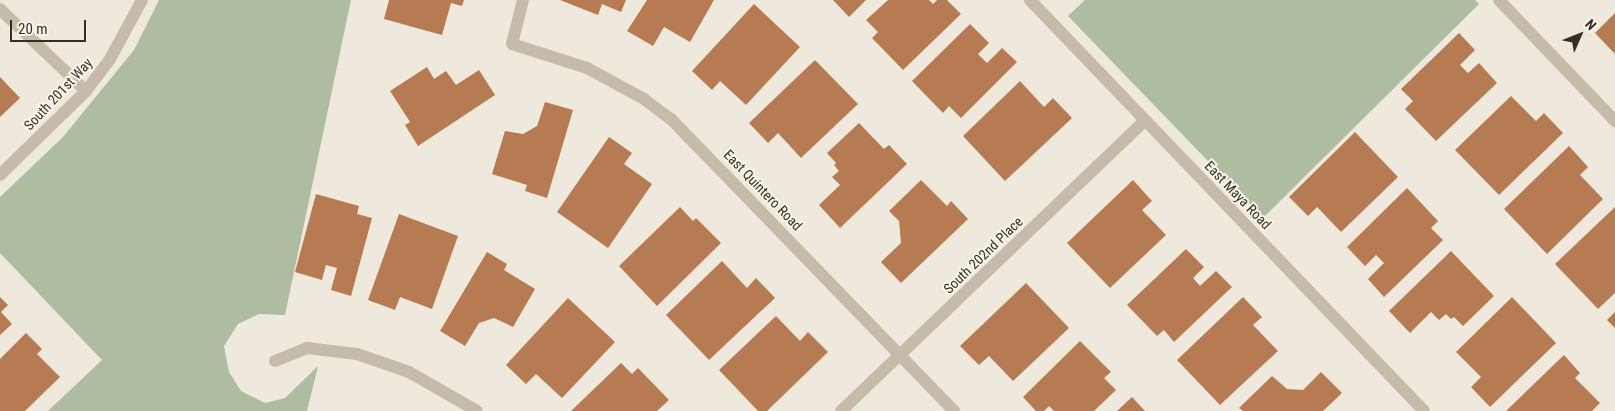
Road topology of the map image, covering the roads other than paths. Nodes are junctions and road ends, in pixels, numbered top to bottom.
1 (142, 0) edge
2 (523, 0) edge
3 (1030, 0) edge
4 (1499, 0) edge
5 (0, 9) edge
6 (86, 90) junction
7 (1145, 120) junction
8 (1615, 121) edge
9 (0, 175) edge
10 (900, 354) junction
11 (275, 361) dead end
12 (477, 411) edge
13 (841, 411) edge
14 (954, 411) edge
15 (1424, 411) edge

1 - 6 street, South 201st Way
2 - 10 street, East Quintero Road
3 - 7 street, East Maya Road
4 - 8 street
5 - 6 street
6 - 9 street, South 201st Way
7 - 10 street, South 202nd Place
7 - 15 street, East Maya Road
10 - 13 street, South 202nd Place
10 - 14 street, East Quintero Road
11 - 12 street

